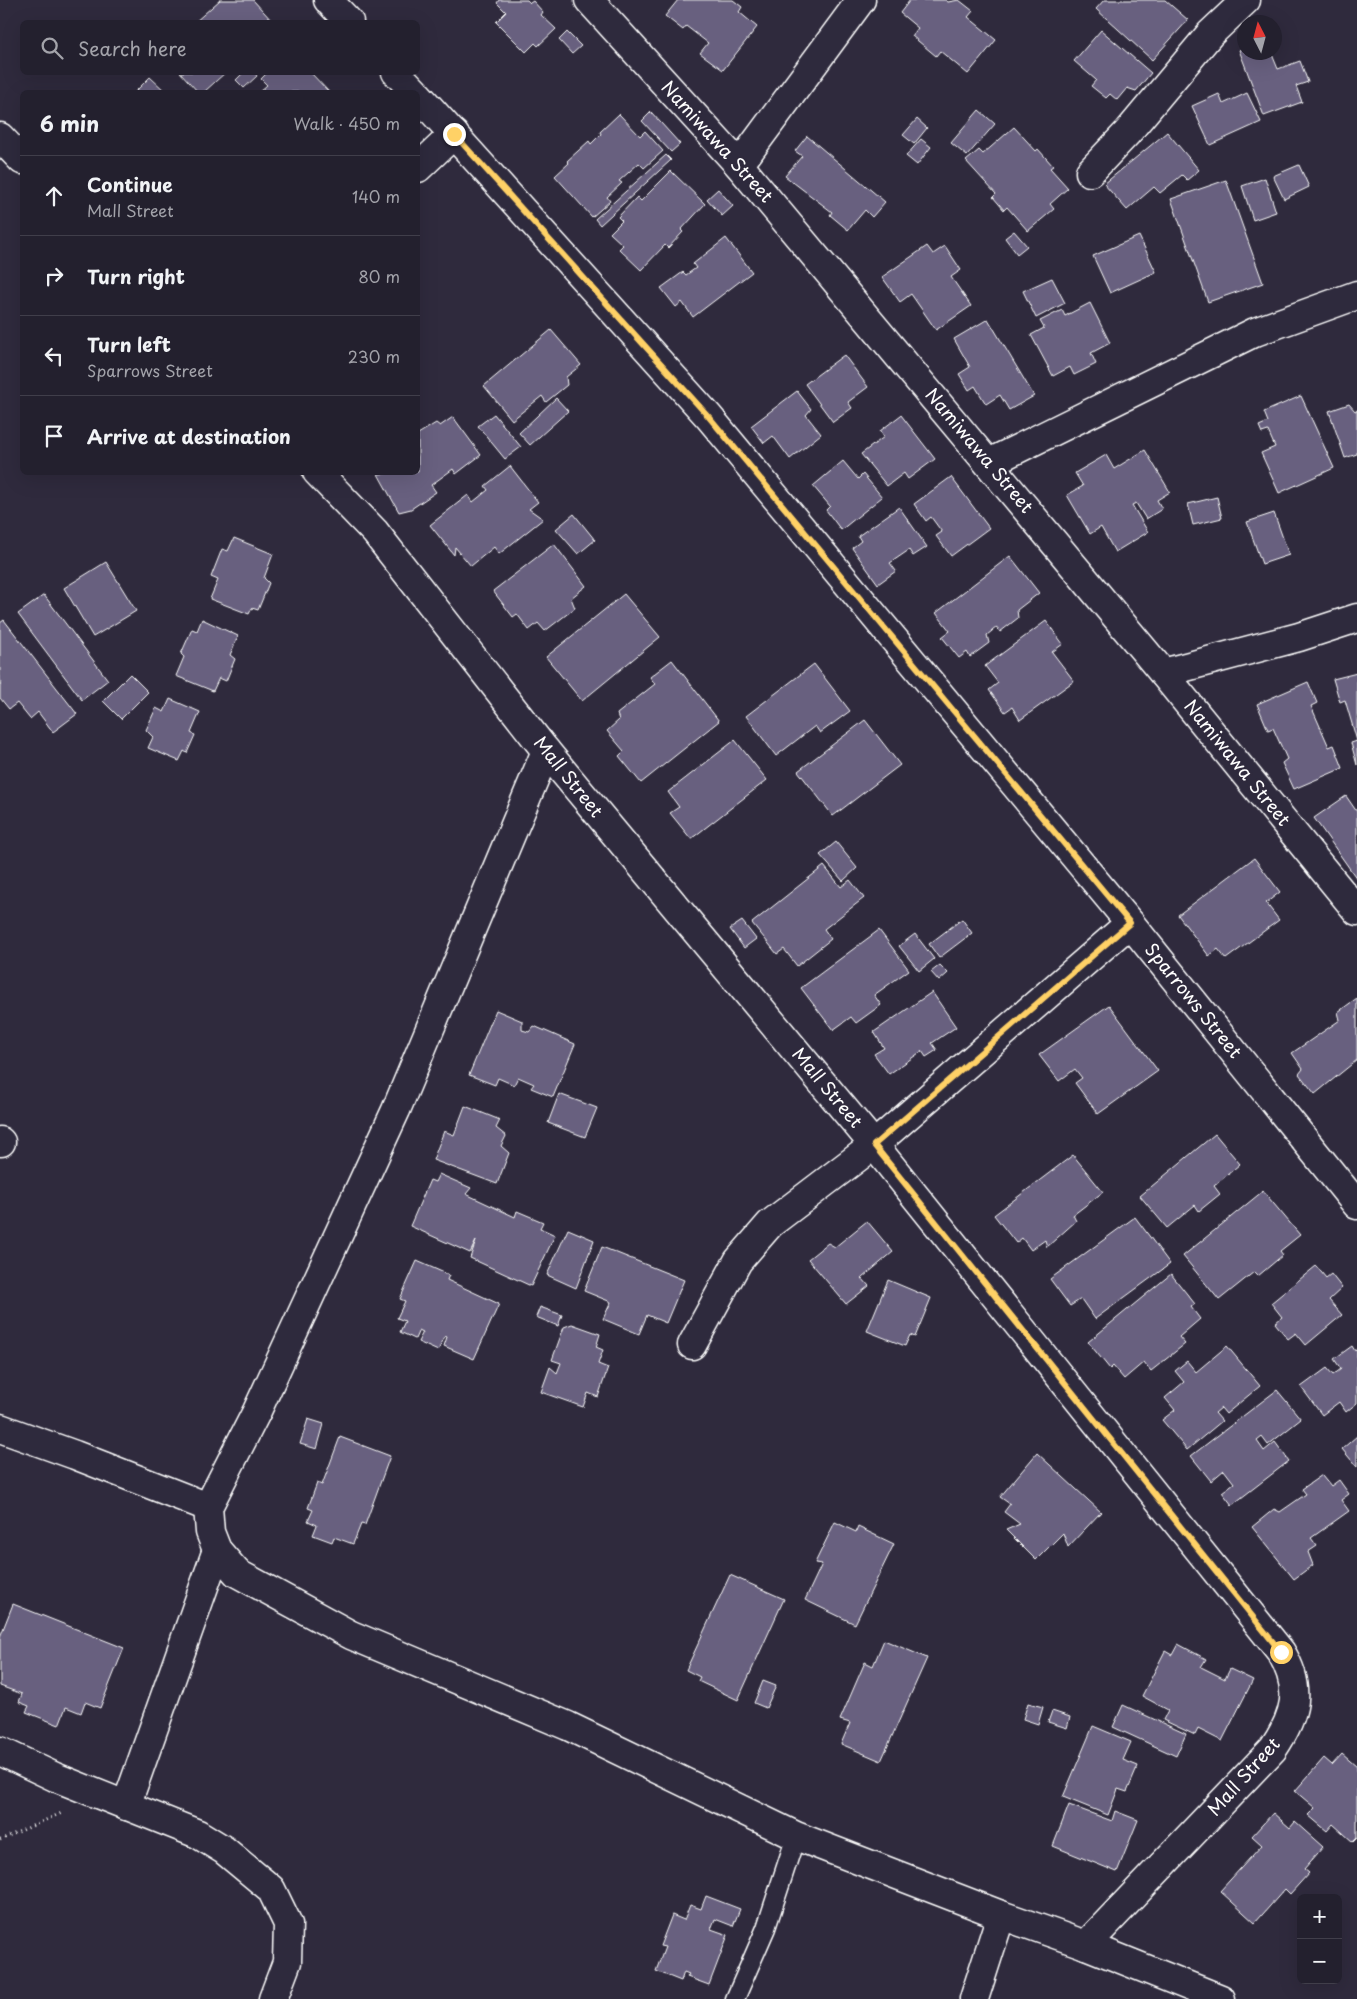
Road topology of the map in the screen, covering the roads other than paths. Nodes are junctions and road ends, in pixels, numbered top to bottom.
1 (328, 0) edge
2 (590, 0) edge
3 (861, 0) edge
4 (1246, 0) edge
5 (347, 20) edge
6 (399, 75) edge
7 (413, 90) edge
8 (420, 97) edge
9 (454, 134) junction
10 (0, 137) edge
11 (20, 158) edge
12 (739, 164) junction
13 (420, 166) edge
14 (1090, 172) dead end
15 (1357, 295) edge
16 (989, 463) junction
17 (320, 475) edge
18 (1357, 618) edge
19 (1163, 672) junction
20 (546, 751) junction
21 (1357, 911) edge
22 (1130, 923) junction
23 (874, 1145) junction
24 (1357, 1205) edge
25 (692, 1345) dead end
26 (0, 1428) edge
27 (208, 1507) junction
28 (217, 1550) junction
29 (0, 1750) edge
30 (126, 1806) junction
31 (796, 1836) junction
32 (1001, 1915) junction
33 (1086, 1945) junction
34 (273, 1999) edge
35 (735, 1999) edge
36 (974, 1999) edge
37 (1220, 1999) edge

1 - 5 street
2 - 12 street, Namiwawa Street
3 - 12 street
4 - 14 street
6 - 7 street
8 - 9 street, Sparrows Street
9 - 13 street
9 - 22 street, Sparrows Street
10 - 11 street
12 - 16 street, Namiwawa Street
15 - 16 street
16 - 19 street, Namiwawa Street
17 - 20 street, Mall Street
18 - 19 street
19 - 21 street, Namiwawa Street
20 - 23 street, Mall Street
20 - 27 street
22 - 23 street
22 - 24 street, Sparrows Street
23 - 25 street
23 - 33 street, Mall Street
26 - 27 street
27 - 28 street
28 - 30 street
28 - 31 street
29 - 30 street
30 - 34 street
31 - 32 street
31 - 35 lane
32 - 33 street
32 - 36 street
33 - 37 street

